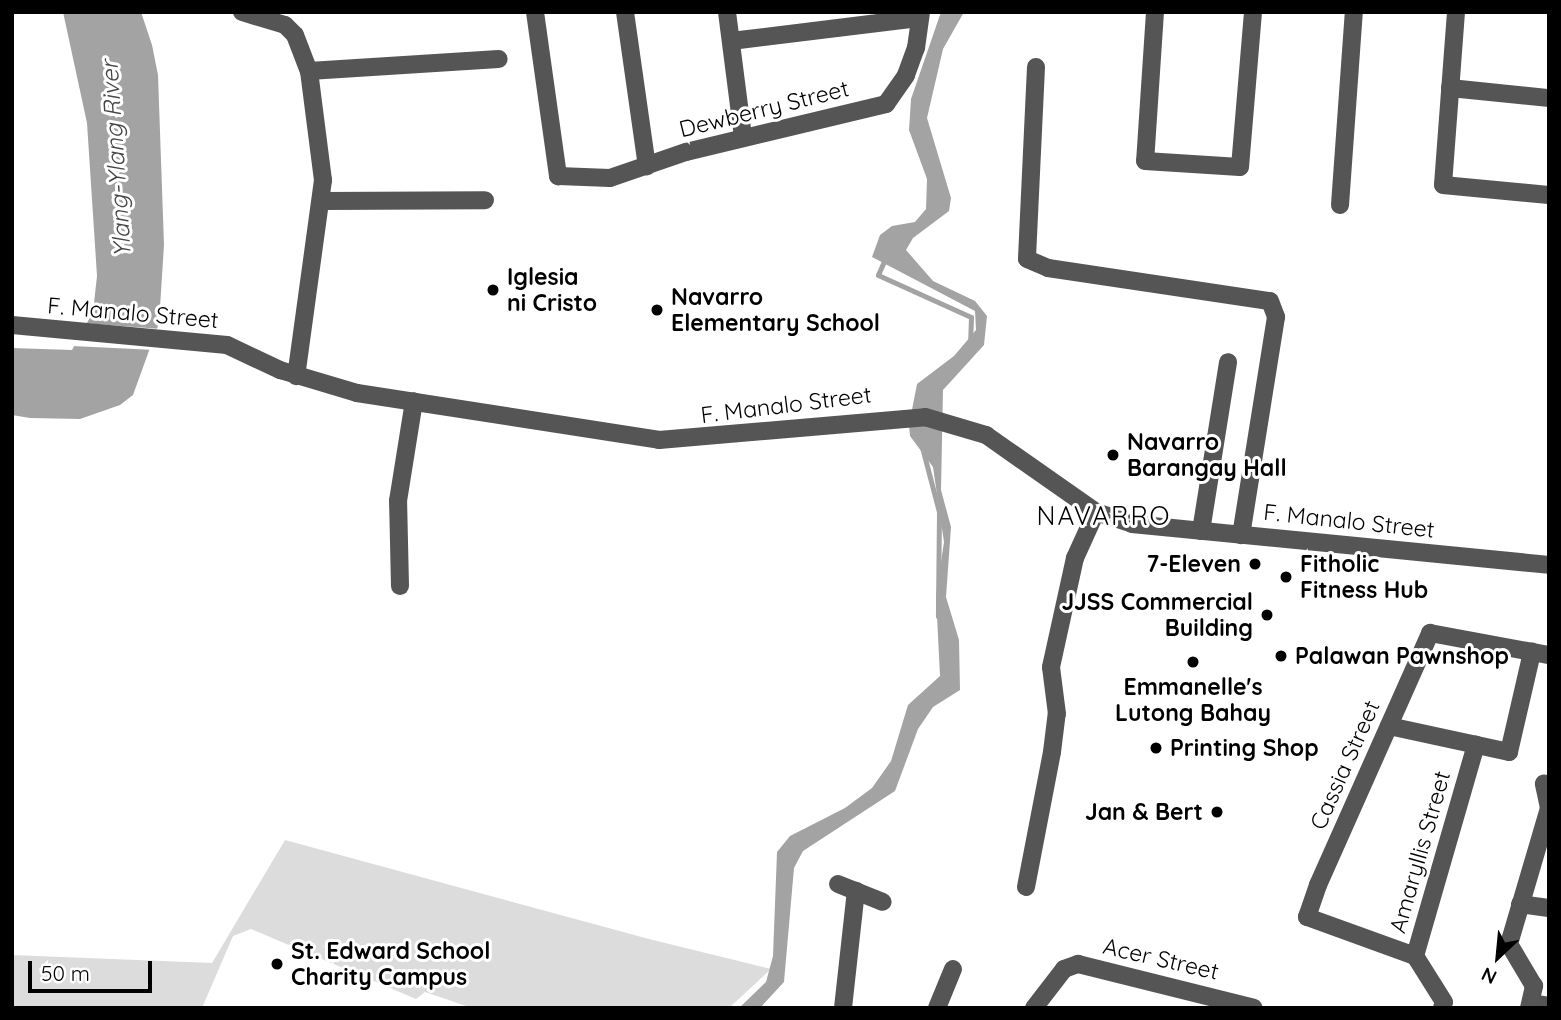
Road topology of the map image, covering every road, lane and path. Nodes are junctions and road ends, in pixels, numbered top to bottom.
1 (242, 12) edge
2 (535, 12) edge
3 (625, 12) edge
4 (727, 12) edge
5 (1155, 12) edge
6 (1246, 12) edge
7 (1354, 12) edge
8 (1457, 12) edge
9 (1253, 13) edge
10 (920, 15) edge
11 (731, 41) junction
12 (499, 60) dead end
13 (1036, 67) dead end
14 (309, 71) junction
15 (1450, 88) junction
16 (1549, 98) edge
17 (743, 137) junction
18 (647, 166) junction
19 (1549, 195) edge
20 (485, 200) dead end
21 (321, 201) junction
22 (1340, 205) dead end
23 (12, 326) edge
24 (1228, 362) dead end
25 (296, 376) junction
26 (414, 401) junction
27 (1096, 512) junction
28 (1201, 531) junction
29 (1241, 535) junction
30 (1549, 565) edge
31 (400, 586) dead end
32 (1540, 653) edge
33 (1389, 726) junction
34 (1476, 745) junction
35 (1544, 784) dead end
36 (838, 884) dead end
37 (1026, 887) dead end
38 (856, 891) junction
39 (883, 902) dead end
40 (1520, 904) junction
41 (1549, 908) edge
42 (1415, 956) junction
43 (953, 970) dead end
44 (1536, 1006) edge
45 (843, 1008) edge
46 (937, 1008) edge
47 (1034, 1008) edge
48 (1254, 1008) edge
49 (1441, 1008) edge

1 - 14 street
2 - 18 street, Dewberry Street
3 - 18 street
4 - 11 street
5 - 9 street
6 - 9 street
7 - 22 street
8 - 15 street
10 - 11 street
10 - 17 street, Dewberry Street
11 - 17 street
12 - 14 street
13 - 29 street
14 - 21 street
15 - 16 street
15 - 19 street
17 - 18 street, Dewberry Street
20 - 21 street
21 - 25 street
23 - 25 street, F. Manalo Street
24 - 28 street
25 - 26 street, F. Manalo Street
26 - 27 street, F. Manalo Street
26 - 31 street
27 - 28 street, F. Manalo Street
27 - 37 street
28 - 29 street, F. Manalo Street
29 - 30 street, F. Manalo Street
32 - 33 street, Cassia Street
32 - 34 street
33 - 34 street
33 - 42 street, Cassia Street
34 - 42 street, Amaryllis Street
35 - 40 street
36 - 38 street
38 - 39 street
38 - 45 street
40 - 41 street
40 - 44 street
42 - 49 street, Amaryllis Street
43 - 46 street
47 - 48 street, Acer Street

